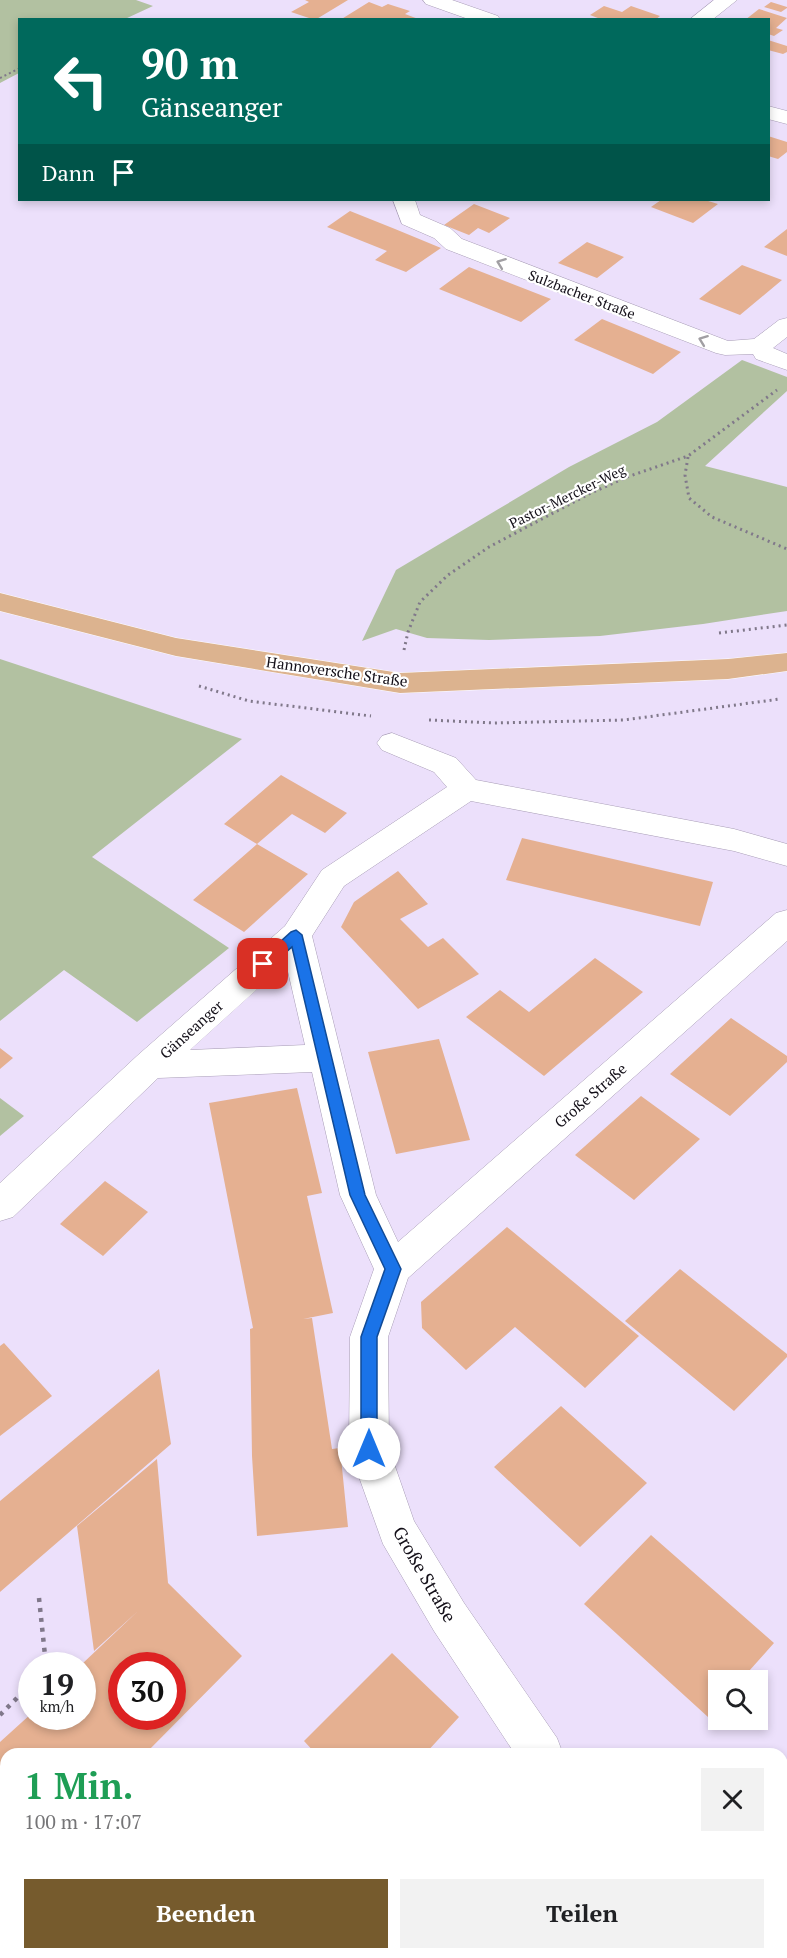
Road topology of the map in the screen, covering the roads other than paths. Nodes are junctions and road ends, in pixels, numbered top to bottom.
1 (433, 0) edge
2 (727, 0) edge
3 (485, 18) edge
4 (702, 18) edge
5 (770, 113) edge
6 (787, 118) edge
7 (407, 209) edge
8 (787, 325) edge
9 (760, 346) junction
10 (787, 363) edge
11 (0, 602) edge
12 (787, 662) edge
13 (392, 743) dead end
14 (466, 789) junction
15 (787, 855) edge
16 (787, 922) edge
17 (296, 935) junction
18 (325, 1058) junction
19 (150, 1065) junction
20 (0, 1206) edge
21 (393, 1269) junction
22 (538, 1748) edge

1 - 3 street
2 - 4 street
5 - 6 street
9 -> 7 street, Sulzbacher Straße
8 - 9 street
9 - 10 street
11 - 12 main road, Hannoversche Straße
13 - 14 street
14 - 15 street
14 - 17 street, Gänseanger
16 - 21 street, Große Straße
17 - 18 street
17 - 19 street, Gänseanger
18 - 19 street
18 - 21 street
19 - 20 street, Gänseanger
21 - 22 street, Große Straße

